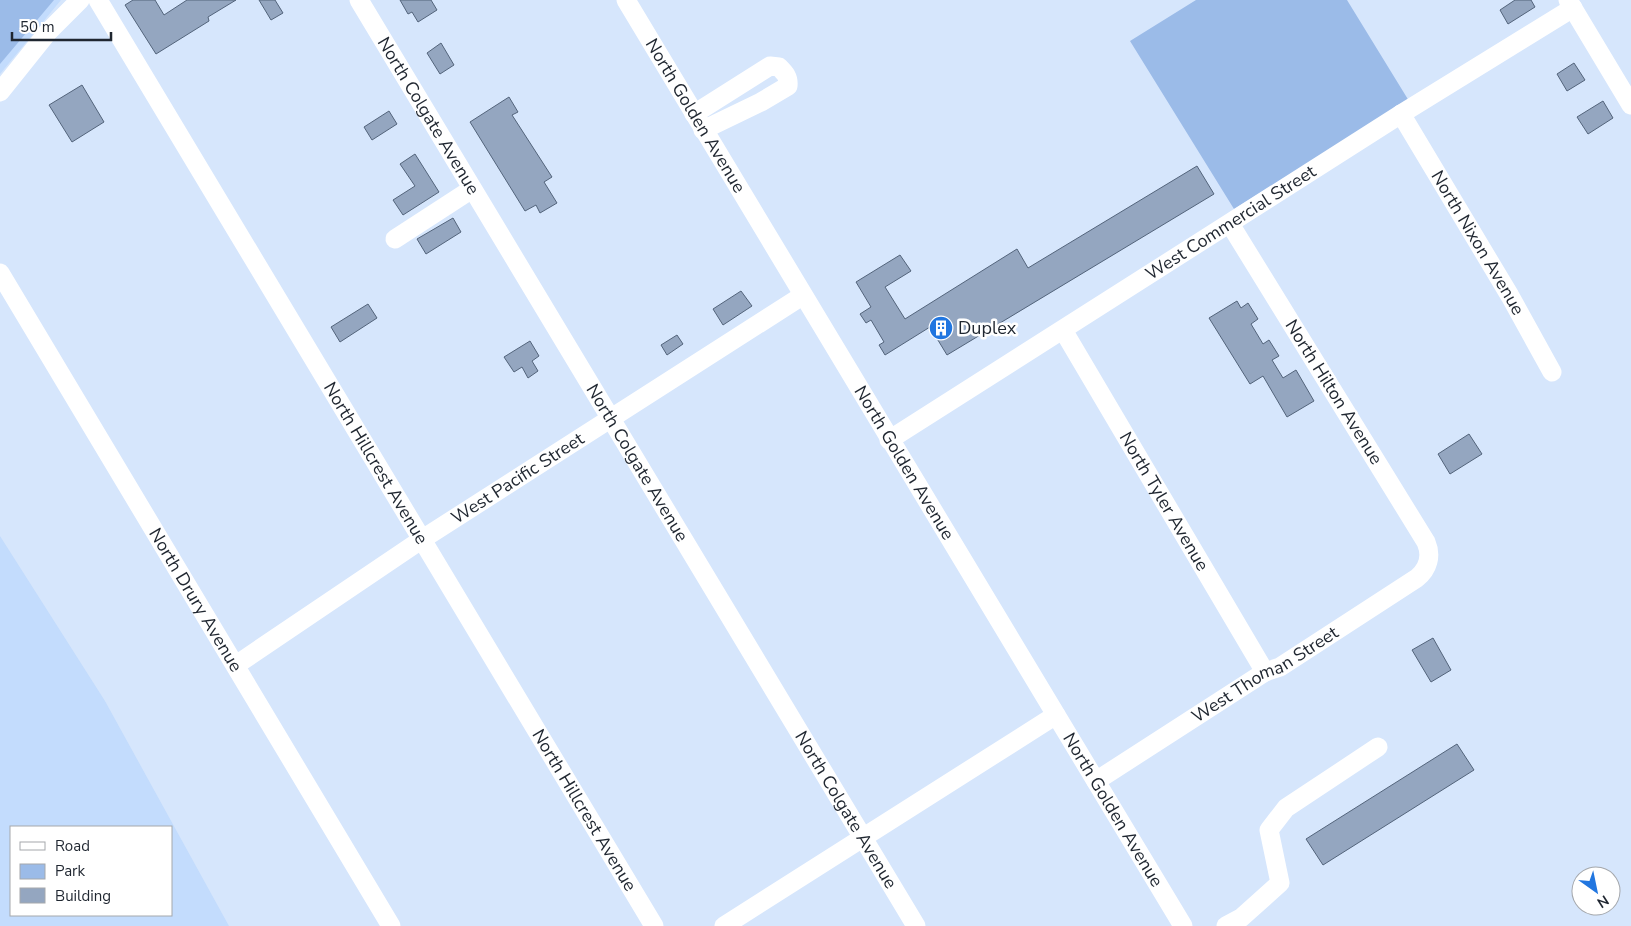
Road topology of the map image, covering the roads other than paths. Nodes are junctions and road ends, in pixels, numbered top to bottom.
1 (80, 0) edge
2 (98, 0) edge
3 (359, 0) edge
4 (626, 0) edge
5 (1571, 4) edge
6 (0, 92) edge
7 (1631, 105) edge
8 (1401, 114) junction
9 (472, 189) junction
10 (1230, 224) junction
11 (395, 239) dead end
12 (0, 273) edge
13 (802, 296) junction
14 (1063, 330) junction
15 (1552, 372) dead end
16 (610, 418) junction
17 (889, 440) junction
18 (421, 540) junction
19 (1428, 564) joint
20 (236, 665) junction
21 (1265, 672) junction
22 (1056, 715) junction
23 (1378, 747) dead end
24 (1096, 781) junction
25 (862, 837) junction
26 (391, 926) edge
27 (654, 926) edge
28 (724, 926) edge
29 (916, 926) edge
30 (1183, 926) edge
31 (1226, 926) edge

1 - 6 street
2 - 18 street, North Hillcrest Avenue
3 - 9 street, North Colgate Avenue
4 - 13 street, North Golden Avenue
5 - 7 street
5 - 8 street, West Commercial Street
8 - 10 street, West Commercial Street
8 - 15 street, North Nixon Avenue
9 - 11 street
9 - 16 street, North Colgate Avenue
10 - 14 street, West Commercial Street
10 - 19 street, North Hilton Avenue
12 - 20 street, North Drury Avenue
13 - 16 street, West Pacific Street
13 - 17 street, North Golden Avenue
14 - 17 street, West Commercial Street
14 - 21 street, North Tyler Avenue
16 - 18 street, West Pacific Street
16 - 25 street, North Colgate Avenue
17 - 22 street, North Golden Avenue
18 - 20 street, West Pacific Street
18 - 27 street, North Hillcrest Avenue
19 - 21 street, West Thoman Street
20 - 26 street, North Drury Avenue
21 - 24 street, West Thoman Street
22 - 24 street, North Golden Avenue
22 - 25 street
23 - 31 street
24 - 30 street, North Golden Avenue
25 - 28 street
25 - 29 street, North Colgate Avenue

